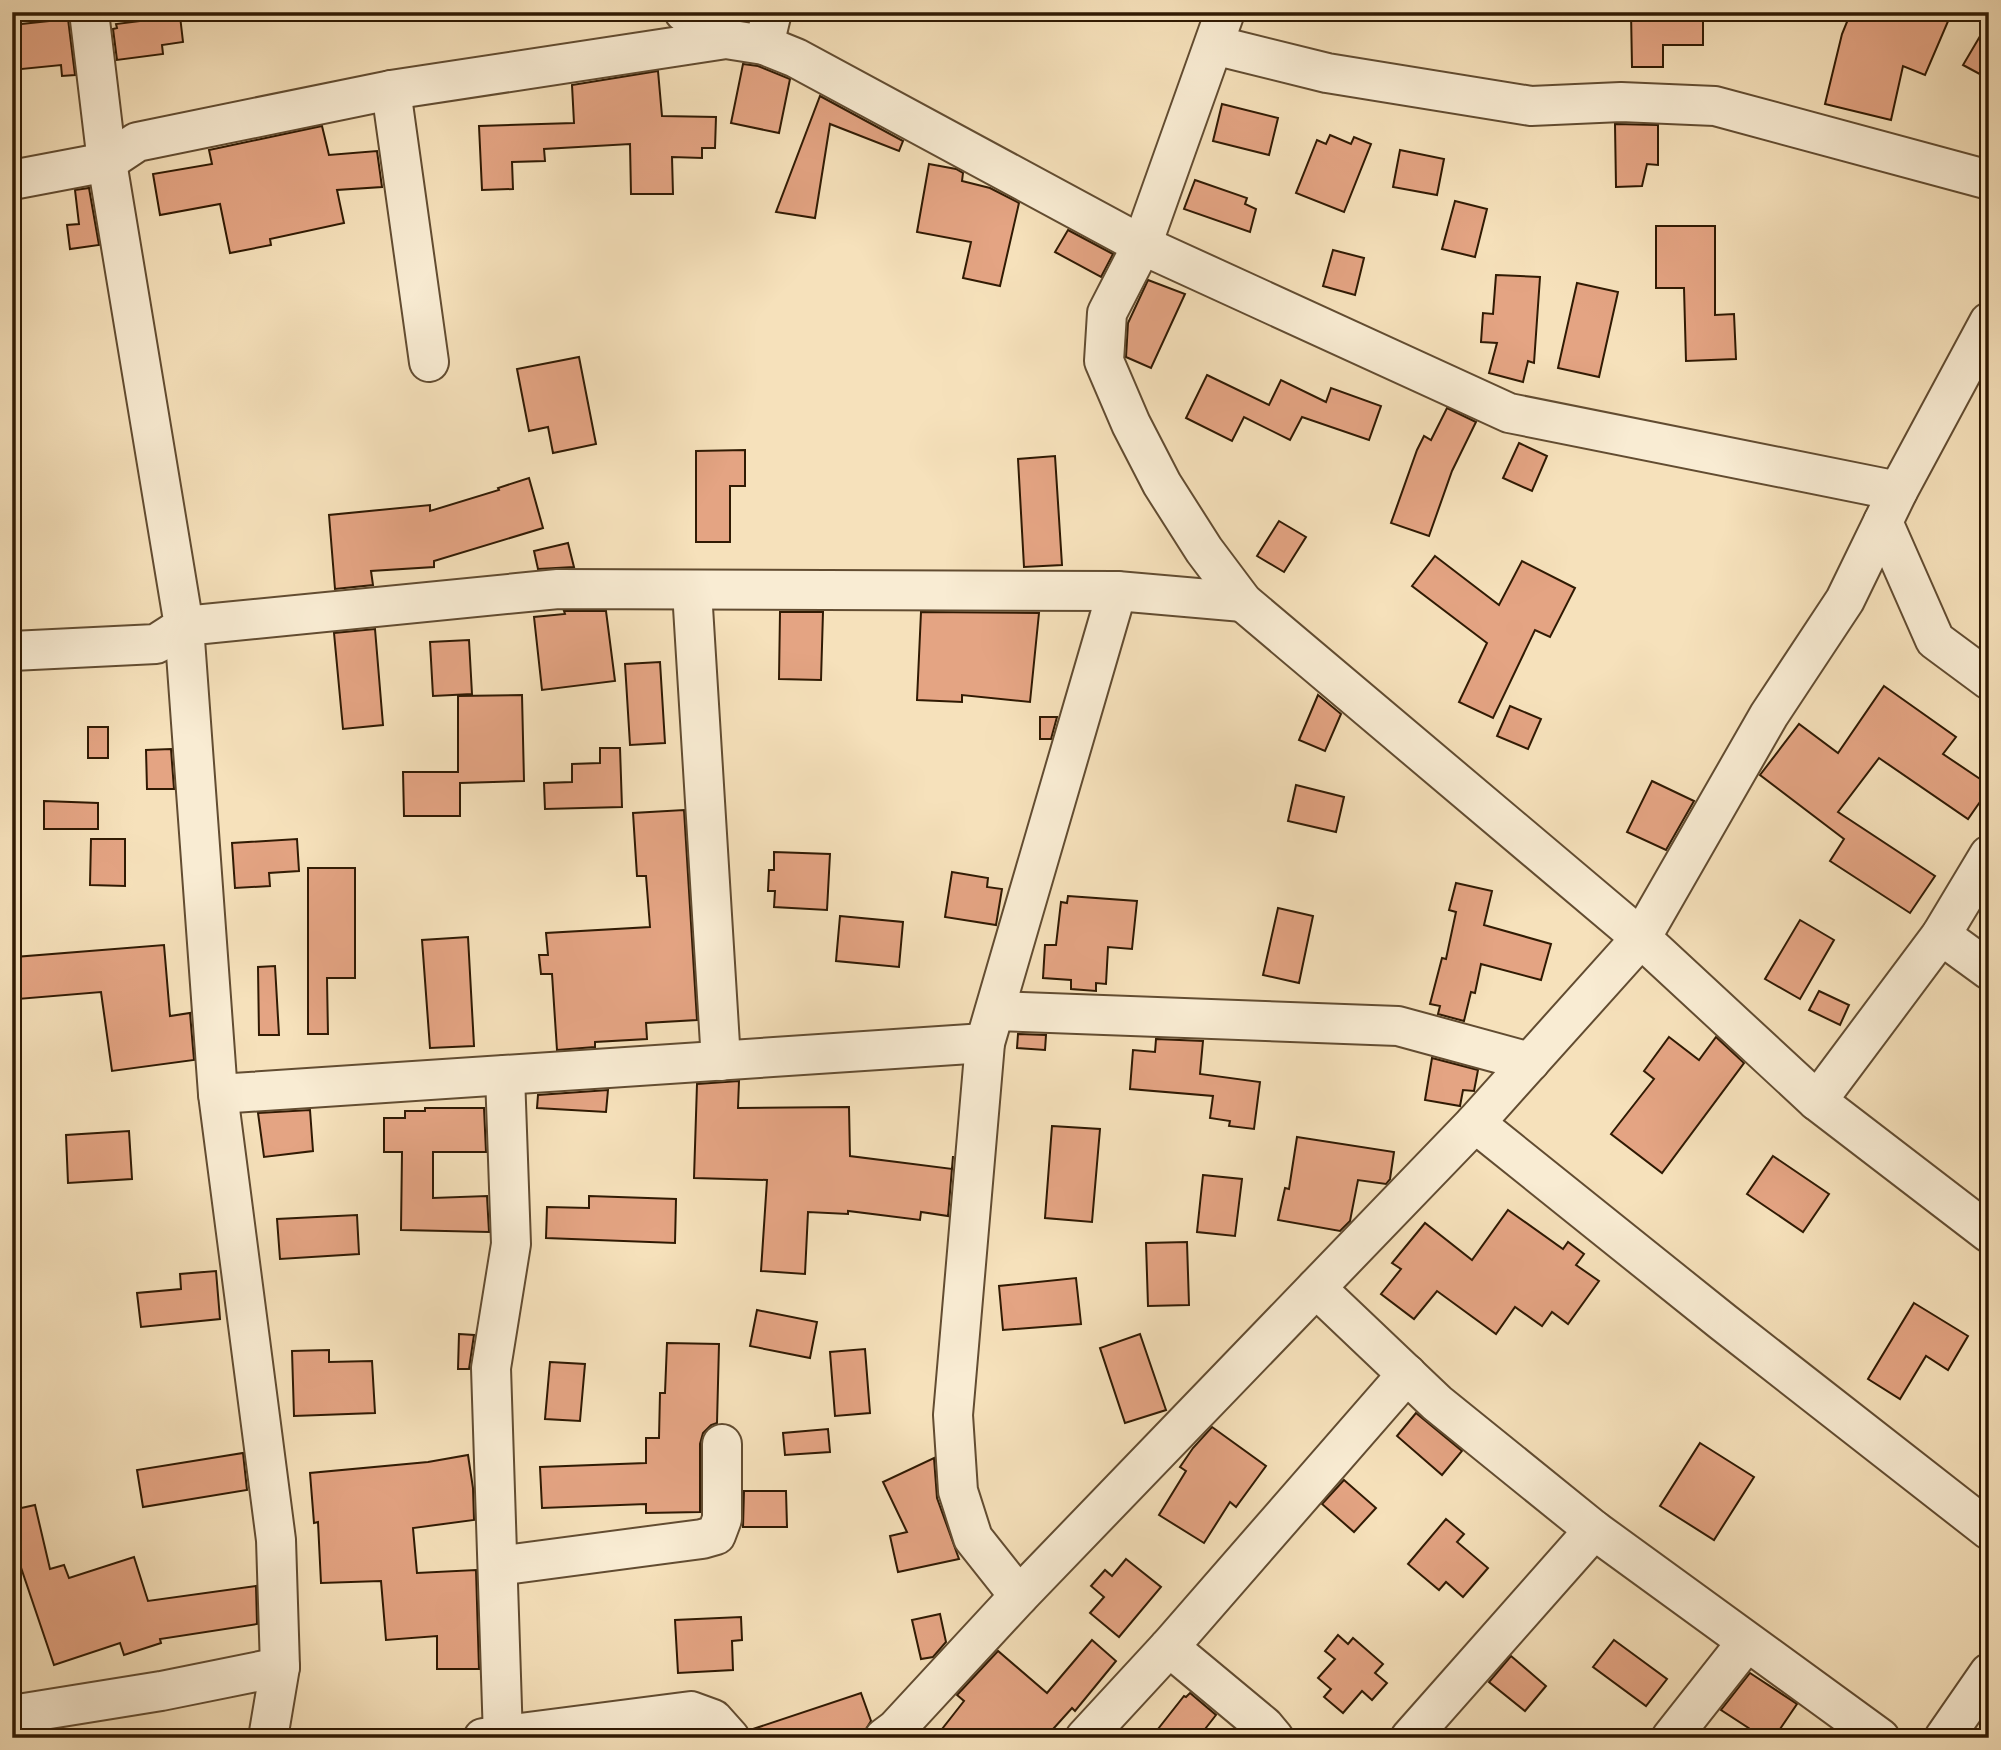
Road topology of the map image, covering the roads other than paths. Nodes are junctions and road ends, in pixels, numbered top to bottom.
1 (89, 12) edge
2 (684, 12) edge
3 (768, 29) edge
4 (1219, 29) edge
5 (726, 40) junction
6 (391, 90) junction
7 (107, 162) junction
8 (12, 180) edge
9 (1989, 180) edge
10 (1142, 244) junction
11 (1989, 322) edge
12 (429, 362) dead end
13 (1891, 506) junction
14 (692, 591) junction
15 (1117, 591) junction
16 (1243, 601) junction
17 (184, 626) junction
18 (12, 651) edge
19 (1989, 680) edge
20 (1989, 855) edge
21 (1941, 935) junction
22 (1641, 938) junction
23 (1989, 970) edge
24 (990, 1027) junction
25 (721, 1061) junction
26 (1530, 1062) junction
27 (505, 1075) junction
28 (218, 1094) junction
29 (1818, 1101) junction
30 (1475, 1123) junction
31 (1989, 1233) edge
32 (1315, 1288) junction
33 (1407, 1374) junction
34 (722, 1444) dead end
35 (1594, 1530) junction
36 (1989, 1530) edge
37 (498, 1566) junction
38 (1018, 1596) junction
39 (1746, 1643) junction
40 (1169, 1647) junction
41 (280, 1667) junction
42 (1989, 1674) edge
43 (12, 1715) edge
44 (497, 1737) edge
45 (268, 1738) edge
46 (730, 1738) edge
47 (884, 1738) edge
48 (1086, 1738) edge
49 (1274, 1738) edge
50 (1410, 1738) edge
51 (1671, 1738) edge
52 (1880, 1738) edge
53 (1944, 1738) edge

1 - 7 street
2 - 5 street
3 - 5 street
3 - 10 street
4 - 9 street
4 - 10 street
5 - 6 street
6 - 7 street
6 - 12 street
7 - 8 street
7 - 17 street
10 - 13 street
10 - 16 street
11 - 13 street
13 - 19 street
13 - 22 street
14 - 15 street
14 - 17 street
14 - 25 street
15 - 16 street
15 - 24 street
16 - 22 street
17 - 18 street
17 - 28 street
20 - 21 street
21 - 23 street
21 - 29 street
22 - 26 street
22 - 29 street
24 - 25 street
24 - 26 street
24 - 38 street
25 - 27 street
26 - 30 street
27 - 28 street
27 - 37 street
28 - 41 street
29 - 31 street
30 - 32 street
30 - 36 street
32 - 33 street
32 - 38 street
33 - 35 street
33 - 40 street
34 - 37 street
35 - 39 street
35 - 50 street
37 - 44 street
38 - 47 street
39 - 51 street
39 - 52 street
40 - 48 street
40 - 49 street
41 - 43 street
41 - 45 street
42 - 53 street
44 - 46 street

